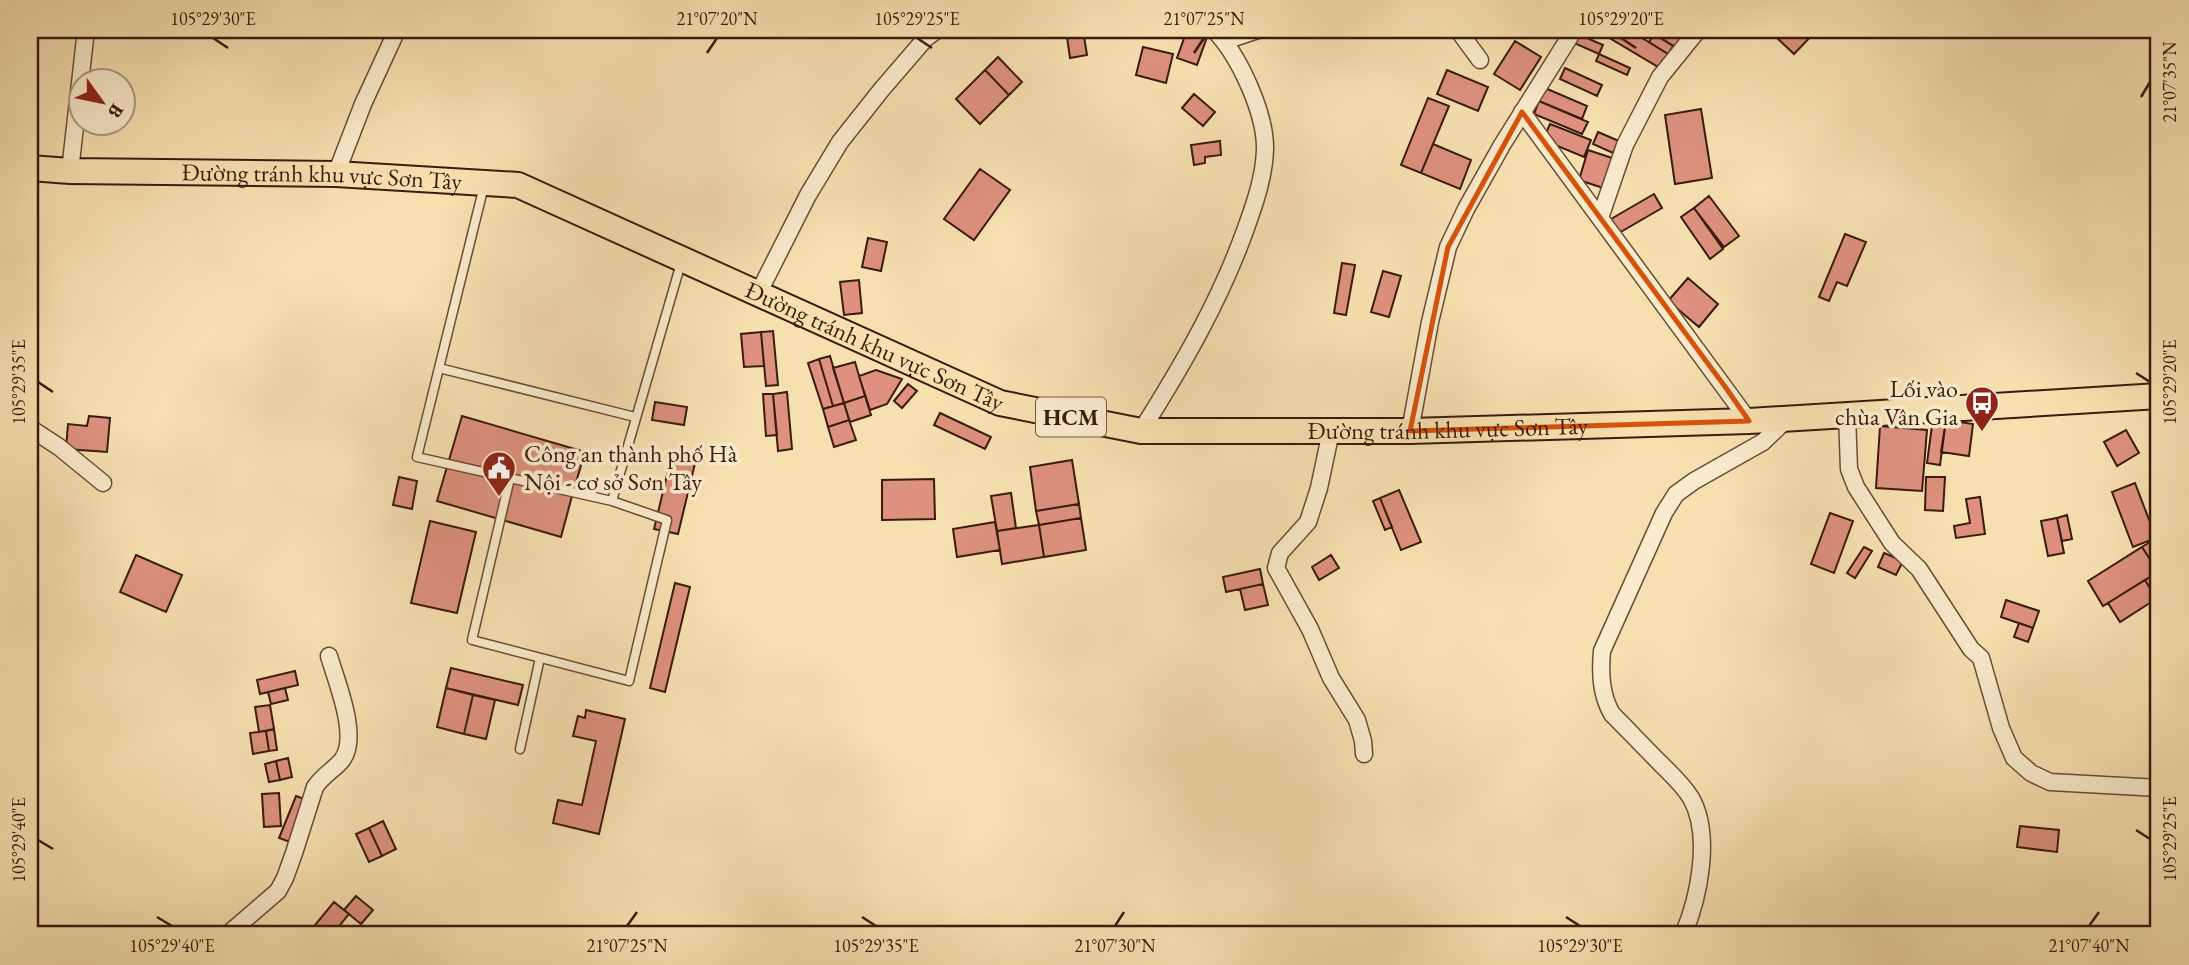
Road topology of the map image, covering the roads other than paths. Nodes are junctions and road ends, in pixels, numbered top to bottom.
1 (86, 30) edge
2 (397, 30) edge
3 (937, 30) edge
4 (1258, 30) edge
5 (1458, 30) edge
6 (1574, 30) edge
7 (1698, 30) edge
8 (1219, 36) edge
9 (1480, 60) dead end
10 (1522, 113) junction
11 (30, 168) edge
12 (69, 171) junction
13 (337, 174) junction
14 (485, 183) junction
15 (1600, 218) junction
16 (682, 260) junction
17 (758, 294) junction
18 (439, 368) junction
19 (2159, 396) edge
20 (1847, 415) junction
21 (635, 417) junction
22 (1787, 419) junction
23 (1749, 421) junction
24 (30, 428) edge
25 (1141, 431) junction
26 (1331, 431) junction
27 (1410, 431) junction
28 (510, 478) junction
29 (103, 483) dead end
30 (612, 501) junction
31 (329, 656) dead end
32 (540, 658) junction
33 (520, 749) dead end
34 (1364, 754) dead end
35 (2159, 788) edge
36 (227, 935) edge
37 (1683, 935) edge

1 - 12 street
2 - 13 street
3 - 17 street
4 - 8 street
5 - 9 street
6 - 10 street
7 - 15 street
8 - 25 street
10 - 15 street
10 - 27 street
11 - 12 highway, Đường tránh khu vực Sơn Tây / HCM
12 - 13 highway, Đường tránh khu vực Sơn Tây / HCM
13 - 14 highway, Đường tránh khu vực Sơn Tây / HCM
14 - 16 highway, Đường tránh khu vực Sơn Tây / HCM
14 - 18 lane
15 - 23 street
16 - 17 highway, Đường tránh khu vực Sơn Tây / HCM
16 - 21 lane
17 - 25 highway, Đường tránh khu vực Sơn Tây / HCM
18 - 21 lane
18 - 28 lane
19 - 20 highway, Đường tránh khu vực Sơn Tây / HCM
20 - 22 highway, Đường tránh khu vực Sơn Tây / HCM
20 - 35 street
21 - 30 lane
22 - 23 highway, Đường tránh khu vực Sơn Tây / HCM
22 - 37 street
23 - 27 highway, Đường tránh khu vực Sơn Tây / HCM
24 - 29 street
25 - 26 highway, Đường tránh khu vực Sơn Tây / HCM
26 - 27 highway, Đường tránh khu vực Sơn Tây / HCM
26 - 34 street
28 - 30 lane
28 - 32 lane
30 - 32 lane
31 - 36 street
32 - 33 lane

